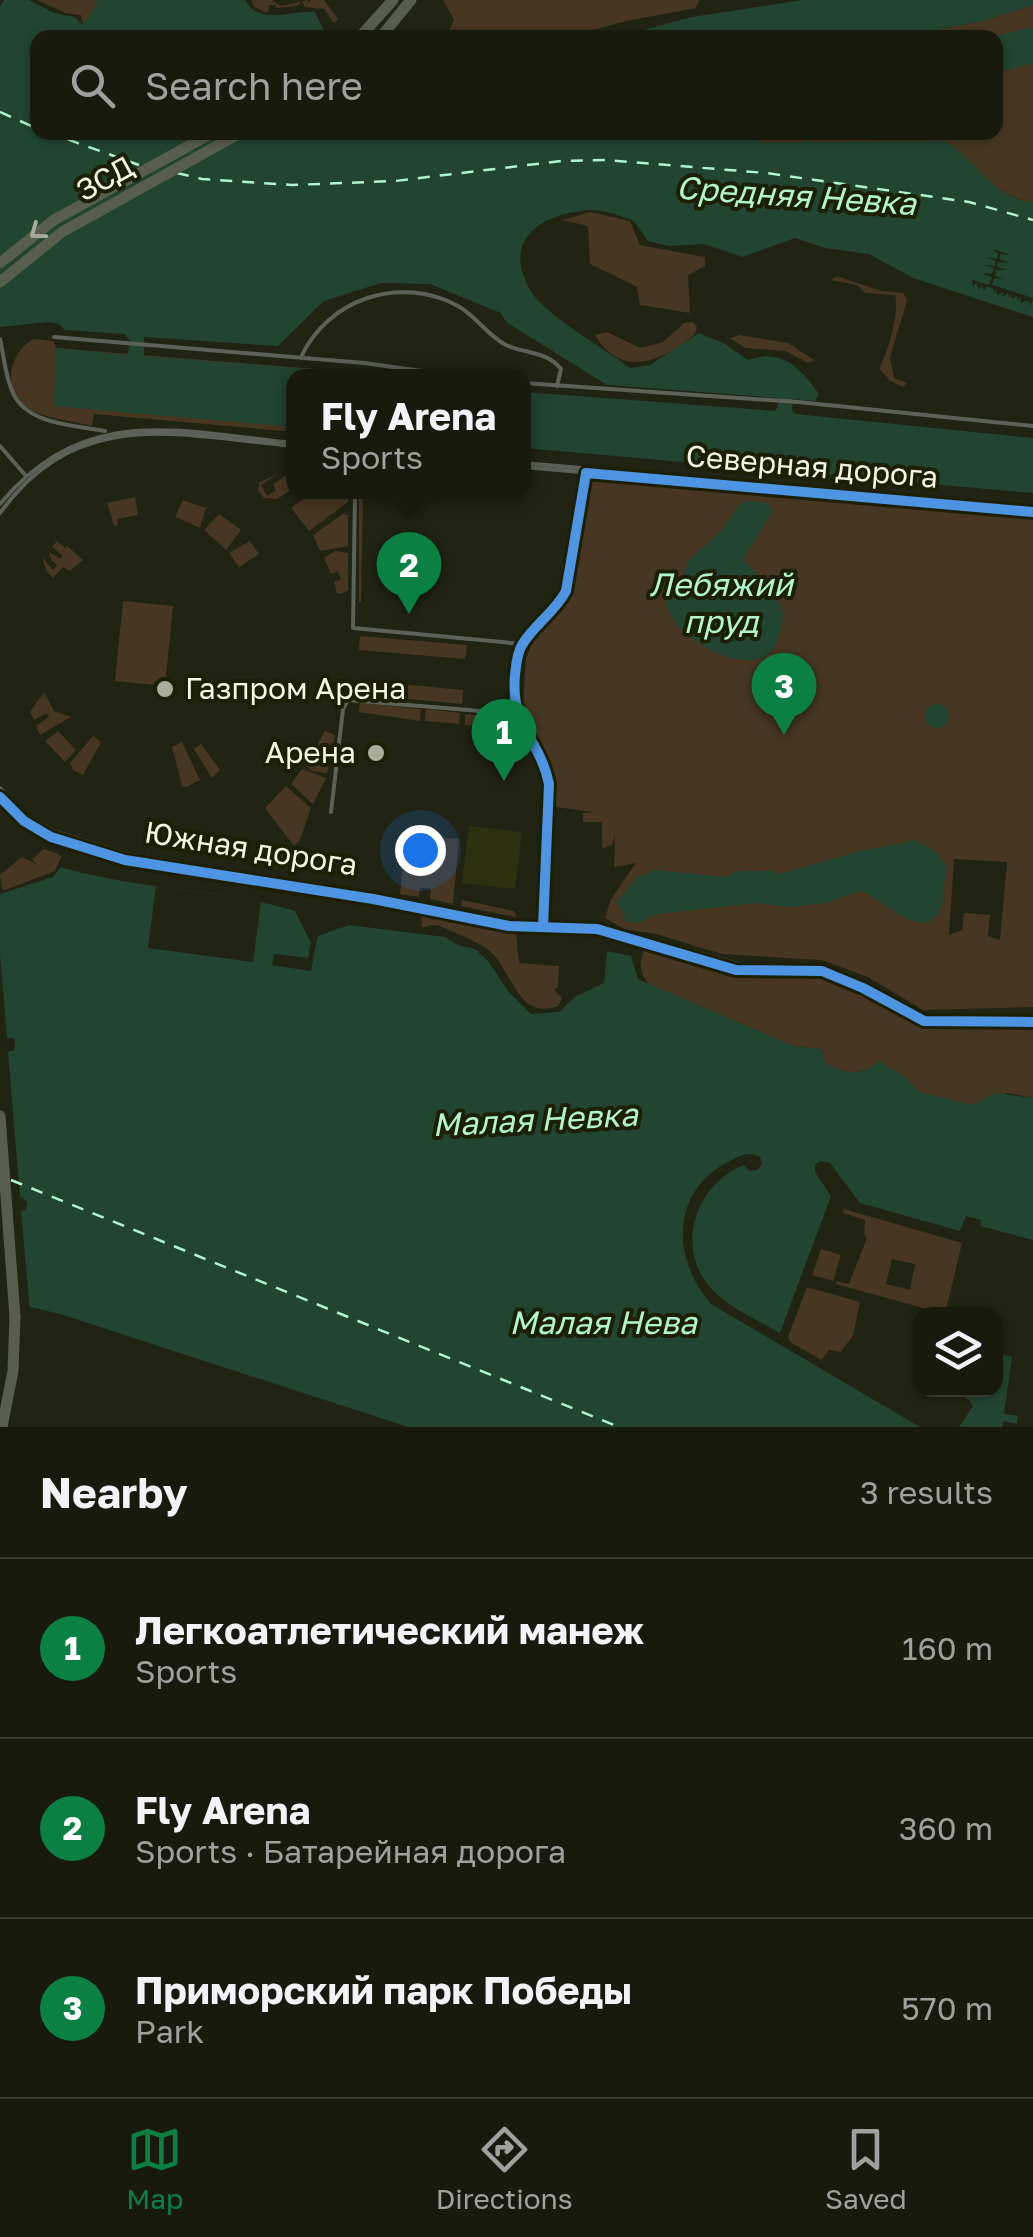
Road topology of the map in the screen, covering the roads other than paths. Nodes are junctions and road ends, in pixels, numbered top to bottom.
1 (393, 0) edge
2 (411, 0) edge
3 (366, 30) edge
4 (387, 30) edge
5 (199, 140) edge
6 (227, 140) edge
7 (0, 263) edge
8 (0, 282) edge
9 (54, 337) dead end
10 (0, 339) edge
11 (301, 357) junction
12 (0, 363) edge
13 (6, 369) junction
14 (399, 369) edge
15 (531, 384) edge
16 (557, 386) junction
17 (79, 426) junction
18 (1033, 426) edge
19 (111, 434) junction
20 (84, 442) junction
21 (286, 443) edge
22 (0, 446) edge
23 (531, 466) edge
24 (586, 471) junction
25 (28, 478) junction
26 (354, 499) edge
27 (1, 508) edge
28 (1033, 510) edge
29 (522, 644) junction
30 (516, 714) junction
31 (0, 788) edge
32 (0, 797) edge
33 (331, 812) dead end
34 (543, 925) junction
35 (1033, 1019) edge
36 (0, 1116) edge
37 (2, 1427) edge

1 - 3 highway
2 - 4 highway
5 -> 7 highway, ЗСД
6 - 8 highway, ЗСД
9 - 11 street
10 - 13 street
11 - 14 street
11 - 16 street
12 - 13 street
13 - 17 street
15 - 16 street
16 - 18 street
17 - 19 street
17 - 20 street
19 - 20 street
19 - 21 street
20 - 25 street
22 - 25 street
23 - 24 street, Северная дорога
24 - 28 street, Северная дорога
24 - 29 street
25 - 27 street
26 - 29 street
29 - 30 street
30 - 33 street
30 - 34 street
31 - 34 street, Южная дорога
32 - 34 street, Южная дорога
34 - 35 street, Южная дорога
36 - 37 highway, bridge

